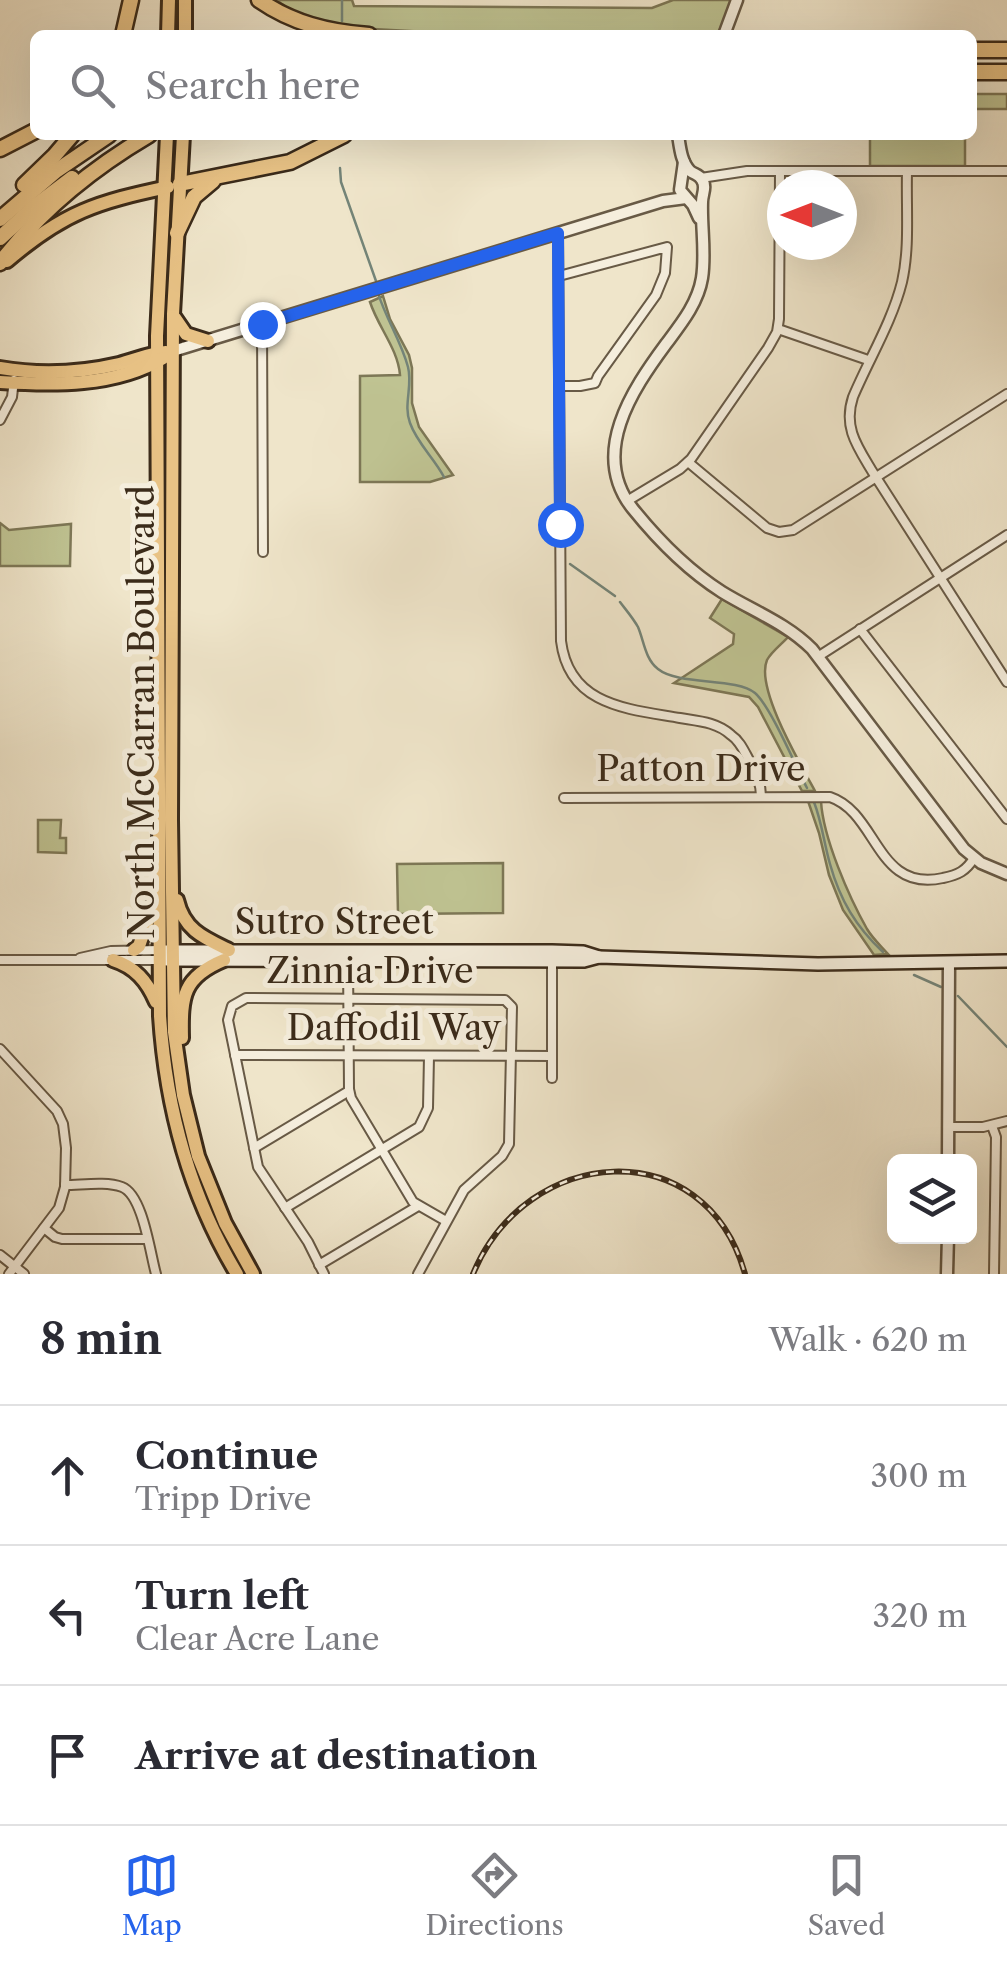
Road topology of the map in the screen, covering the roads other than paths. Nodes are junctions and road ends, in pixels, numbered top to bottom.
1 (131, 0) edge
2 (168, 0) edge
3 (184, 0) edge
4 (258, 0) edge
5 (737, 0) edge
6 (124, 30) edge
7 (168, 30) edge
8 (185, 30) edge
9 (328, 30) edge
10 (726, 30) edge
11 (977, 50) edge
12 (1007, 50) edge
13 (977, 58) edge
14 (1007, 59) edge
15 (978, 72) edge
16 (1007, 74) edge
17 (30, 134) edge
18 (68, 140) edge
19 (102, 140) edge
20 (136, 140) edge
21 (139, 140) edge
22 (167, 140) edge
23 (183, 140) edge
24 (334, 140) edge
25 (679, 140) edge
26 (0, 149) edge
27 (684, 161) junction
28 (1007, 171) edge
29 (767, 172) edge
30 (857, 172) edge
31 (907, 172) junction
32 (218, 178) junction
33 (180, 184) junction
34 (680, 184) junction
35 (702, 184) junction
36 (164, 188) junction
37 (687, 198) junction
38 (663, 201) junction
39 (0, 206) edge
40 (0, 219) edge
41 (701, 222) junction
42 (177, 233) junction
43 (558, 233) junction
44 (0, 238) edge
45 (779, 260) edge
46 (0, 265) edge
47 (558, 276) junction
48 (173, 314) junction
49 (262, 324) junction
50 (778, 329) junction
51 (208, 341) junction
52 (173, 351) junction
53 (157, 357) junction
54 (868, 360) junction
55 (127, 373) junction
56 (7, 376) edge
57 (560, 386) junction
58 (1007, 394) edge
59 (157, 402) junction
60 (0, 420) edge
61 (688, 462) junction
62 (876, 478) junction
63 (627, 500) junction
64 (1007, 535) edge
65 (263, 552) dead end
66 (940, 578) junction
67 (860, 629) junction
68 (819, 656) junction
69 (1007, 682) edge
70 (761, 796) junction
71 (564, 798) dead end
72 (1007, 818) edge
73 (974, 858) junction
74 (172, 873) junction
75 (1007, 874) edge
76 (159, 886) junction
77 (134, 950) junction
78 (227, 955) junction
79 (348, 955) junction
80 (165, 956) junction
81 (552, 956) junction
82 (0, 960) edge
83 (113, 960) junction
84 (70, 961) junction
85 (1007, 961) edge
86 (949, 962) junction
87 (348, 998) junction
88 (160, 1016) junction
89 (0, 1049) edge
90 (235, 1055) junction
91 (348, 1055) junction
92 (429, 1056) junction
93 (512, 1056) junction
94 (552, 1056) junction
95 (552, 1078) dead end
96 (349, 1091) junction
97 (183, 1095) junction
98 (1007, 1121) edge
99 (992, 1126) junction
100 (948, 1127) junction
101 (254, 1148) junction
102 (382, 1150) junction
103 (948, 1154) edge
104 (66, 1185) junction
105 (418, 1206) junction
106 (284, 1208) junction
107 (446, 1222) junction
108 (44, 1228) junction
109 (147, 1239) junction
110 (948, 1244) edge
111 (0, 1255) edge
112 (322, 1269) edge
113 (11, 1270) edge
114 (24, 1274) edge
115 (156, 1274) edge
116 (238, 1274) edge
117 (253, 1274) edge
118 (418, 1274) edge
119 (947, 1274) edge
120 (994, 1274) edge

1 - 6 highway
2 - 7 main road
3 - 8 main road
4 - 9 highway
5 - 10 street
11 - 12 highway
13 - 14 highway
15 - 16 highway
17 - 26 highway
18 - 39 highway
19 - 40 highway
20 - 44 highway
21 - 46 highway
22 - 36 main road, North McCarran Boulevard
23 - 33 main road, North McCarran Boulevard
24 - 32 highway
25 - 27 street
27 - 34 street
27 - 35 street
28 - 31 street
29 - 35 street
30 - 31 street
31 - 54 street
32 - 33 highway
32 - 42 highway
33 - 36 main road
33 - 42 main road, North McCarran Boulevard
34 - 35 street
34 - 37 street
34 - 38 street
35 - 37 street
35 - 41 street
36 - 46 main road
36 - 53 main road, North McCarran Boulevard
37 - 38 street
37 - 41 street
38 - 43 street
41 - 63 street
42 - 48 main road, North McCarran Boulevard
43 - 47 street
43 - 49 street
45 - 50 street
47 - 57 street
47 - 57 street
48 - 51 main road
48 - 52 main road, North McCarran Boulevard
49 - 51 street
49 - 65 street
50 - 54 street
50 - 61 street
51 - 52 street
52 - 53 main road
52 - 74 main road, North McCarran Boulevard
53 - 55 main road
53 - 56 main road
53 - 59 main road, North McCarran Boulevard
54 - 62 street
55 - 56 main road
55 - 59 main road
56 - 60 street
57 - 70 street
58 - 62 street
59 - 76 main road, North McCarran Boulevard
61 - 62 street
61 - 63 street
62 - 66 street
63 - 68 street
64 - 66 street
66 - 67 street
66 - 69 street
67 - 68 street
67 - 72 street
68 - 73 street
70 - 71 street, Patton Drive
70 - 73 street, Patton Drive
73 - 75 street
74 - 78 main road
74 - 80 main road, North McCarran Boulevard
76 - 77 main road
76 - 80 main road, North McCarran Boulevard
77 - 80 street, Sutro Street
77 - 84 street, Sutro Street
78 - 79 main road, Sutro Street
78 - 80 main road, Sutro Street
78 - 97 main road
79 - 81 main road, Sutro Street
79 - 87 street
80 - 83 street, Sutro Street
80 - 88 main road, North McCarran Boulevard
80 - 97 main road, North McCarran Boulevard
81 - 86 main road, Sutro Street
81 - 94 street
82 - 84 street, Sutro Street
83 - 84 street, Sutro Street
83 - 88 main road
85 - 86 main road, Sutro Street
86 - 100 street
87 - 90 street, Zinnia Drive
87 - 91 street
87 - 93 street, Zinnia Drive
88 - 116 main road, North McCarran Boulevard
89 - 104 street
90 - 91 street, Daffodil Way
90 - 101 street
91 - 92 street, Daffodil Way
91 - 96 street
92 - 93 street, Daffodil Way
92 - 102 street
93 - 94 street, Daffodil Way
93 - 107 street
94 - 95 street
96 - 101 street
96 - 102 street
97 - 117 main road, North McCarran Boulevard
98 - 99 street
99 - 100 street
99 - 120 street
100 - 103 street
101 - 106 street
102 - 105 street
102 - 106 street
104 - 108 street
104 - 109 street
105 - 107 street
105 - 112 street
106 - 112 street
107 - 118 street
108 - 109 street
108 - 113 street
109 - 115 street
110 - 119 street
111 - 113 street
113 - 114 street

